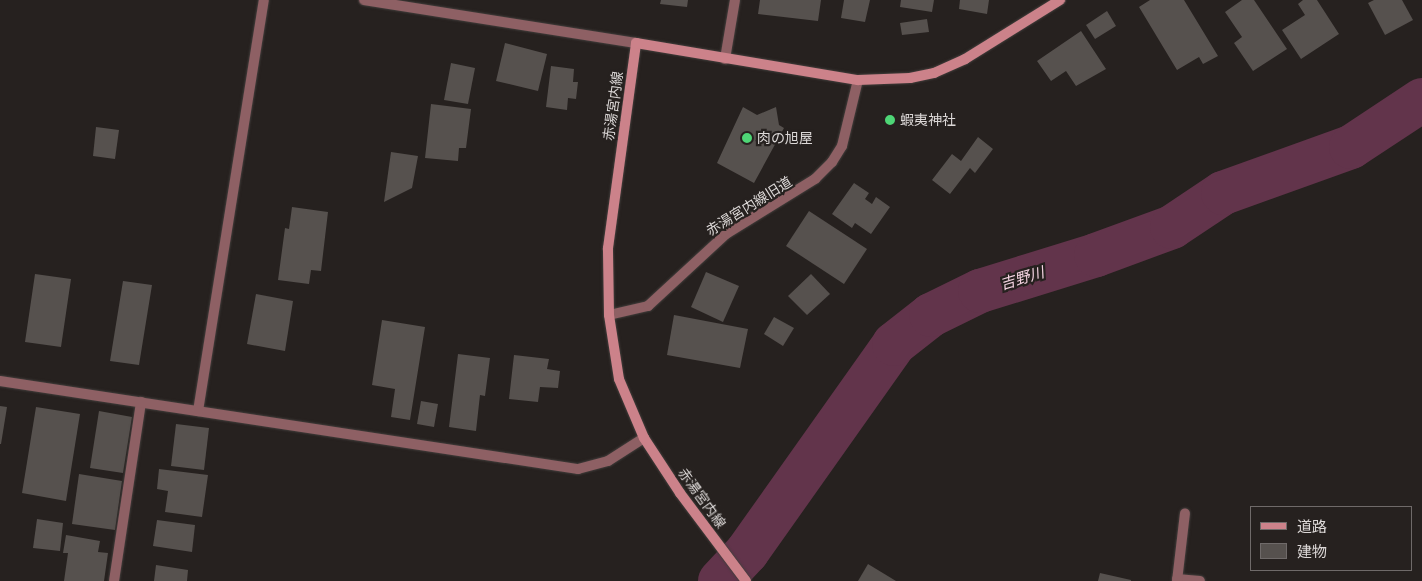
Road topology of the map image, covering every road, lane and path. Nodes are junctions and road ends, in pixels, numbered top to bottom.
1 (264, 0) edge
2 (364, 0) edge
3 (735, 0) edge
4 (1060, 0) edge
5 (636, 43) junction
6 (725, 59) junction
7 (858, 80) junction
8 (608, 315) junction
9 (0, 381) edge
10 (141, 402) junction
11 (198, 411) junction
12 (644, 438) junction
13 (1185, 513) dead end
14 (1177, 580) edge
15 (114, 581) edge
16 (746, 581) edge
17 (1200, 581) edge

1 - 11 street
2 - 5 street
3 - 6 street
4 - 7 main road
5 - 6 main road
5 - 8 main road, 赤湯宮内線
6 - 7 main road
7 - 8 street, 赤湯宮内線旧道
8 - 12 main road, 赤湯宮内線
9 - 10 street
10 - 11 street
10 - 15 street
11 - 12 street
12 - 16 main road, 赤湯宮内線
13 - 14 street
14 - 17 street

